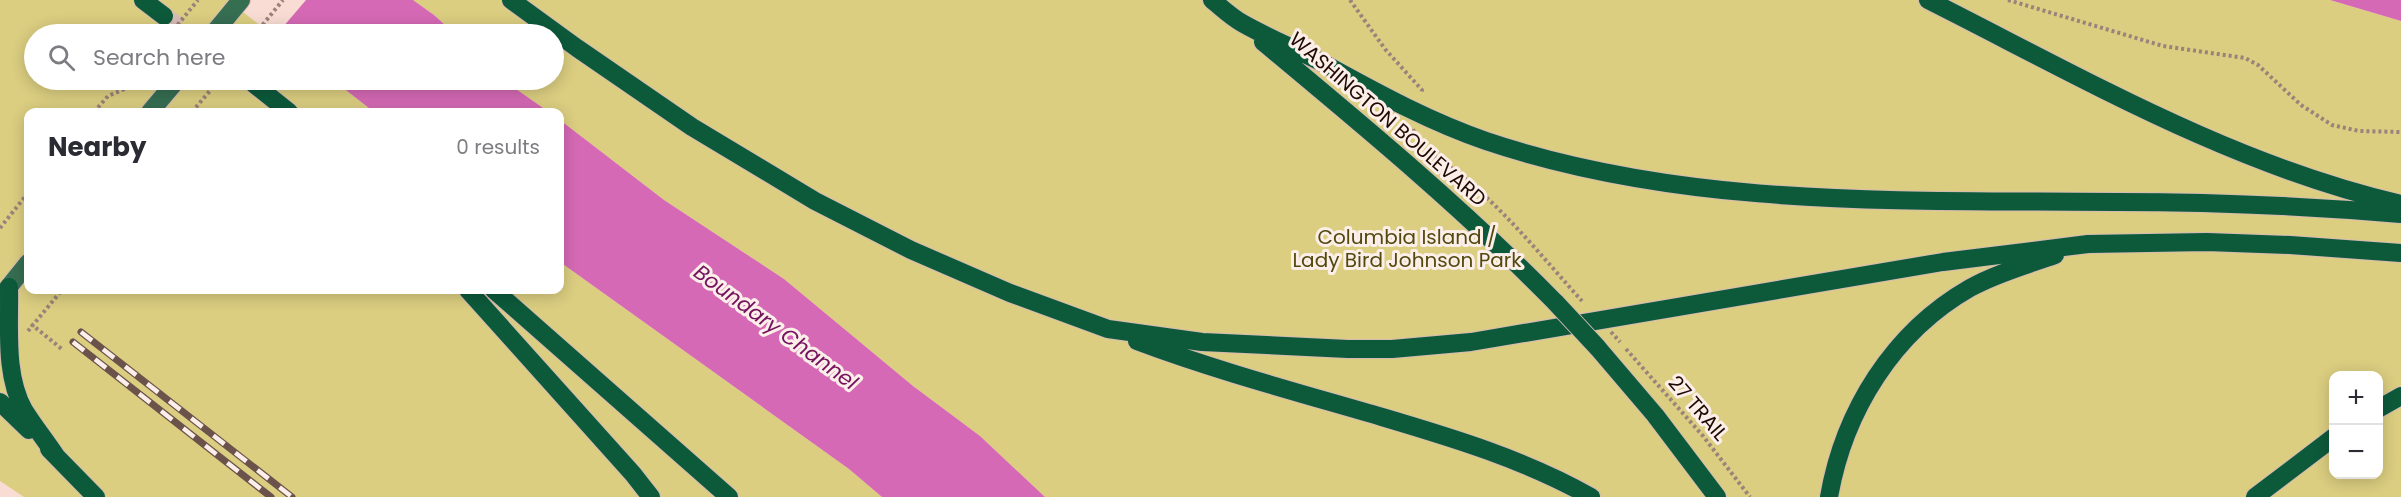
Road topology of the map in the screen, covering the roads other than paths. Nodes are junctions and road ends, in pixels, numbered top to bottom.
1 (143, 0) edge
2 (241, 0) edge
3 (511, 0) edge
4 (1212, 0) edge
5 (1928, 0) edge
6 (165, 16) tunnel mouth
7 (1239, 21) junction
8 (221, 24) edge
9 (544, 24) edge
10 (564, 39) edge
11 (169, 90) edge
12 (262, 90) edge
13 (154, 108) edge
14 (284, 108) edge
15 (2401, 204) edge
16 (2401, 214) edge
17 (2088, 244) junction
18 (2401, 253) edge
19 (24, 267) edge
20 (4, 292) edge
21 (472, 294) edge
22 (499, 294) edge
23 (1108, 329) junction
24 (2401, 396) edge
25 (0, 402) edge
26 (2383, 407) edge
27 (2329, 441) edge
28 (56, 456) junction
29 (96, 497) edge
30 (651, 497) edge
31 (729, 497) edge
32 (1591, 497) edge
33 (1717, 497) edge
34 (1829, 497) edge
35 (2255, 497) edge

1 - 6 highway
2 - 8 main road
3 - 9 highway
4 - 7 highway
5 - 15 highway
7 - 16 highway
7 - 33 highway, WASHINGTON BOULEVARD, bridge
10 - 23 highway
11 - 13 main road
12 - 14 highway
17 - 18 highway
17 - 23 highway
17 - 34 highway
19 - 20 main road
20 - 28 highway
21 - 30 highway
22 - 31 highway
23 - 32 highway
24 - 26 highway
25 - 28 highway
27 - 35 highway
28 - 29 highway

